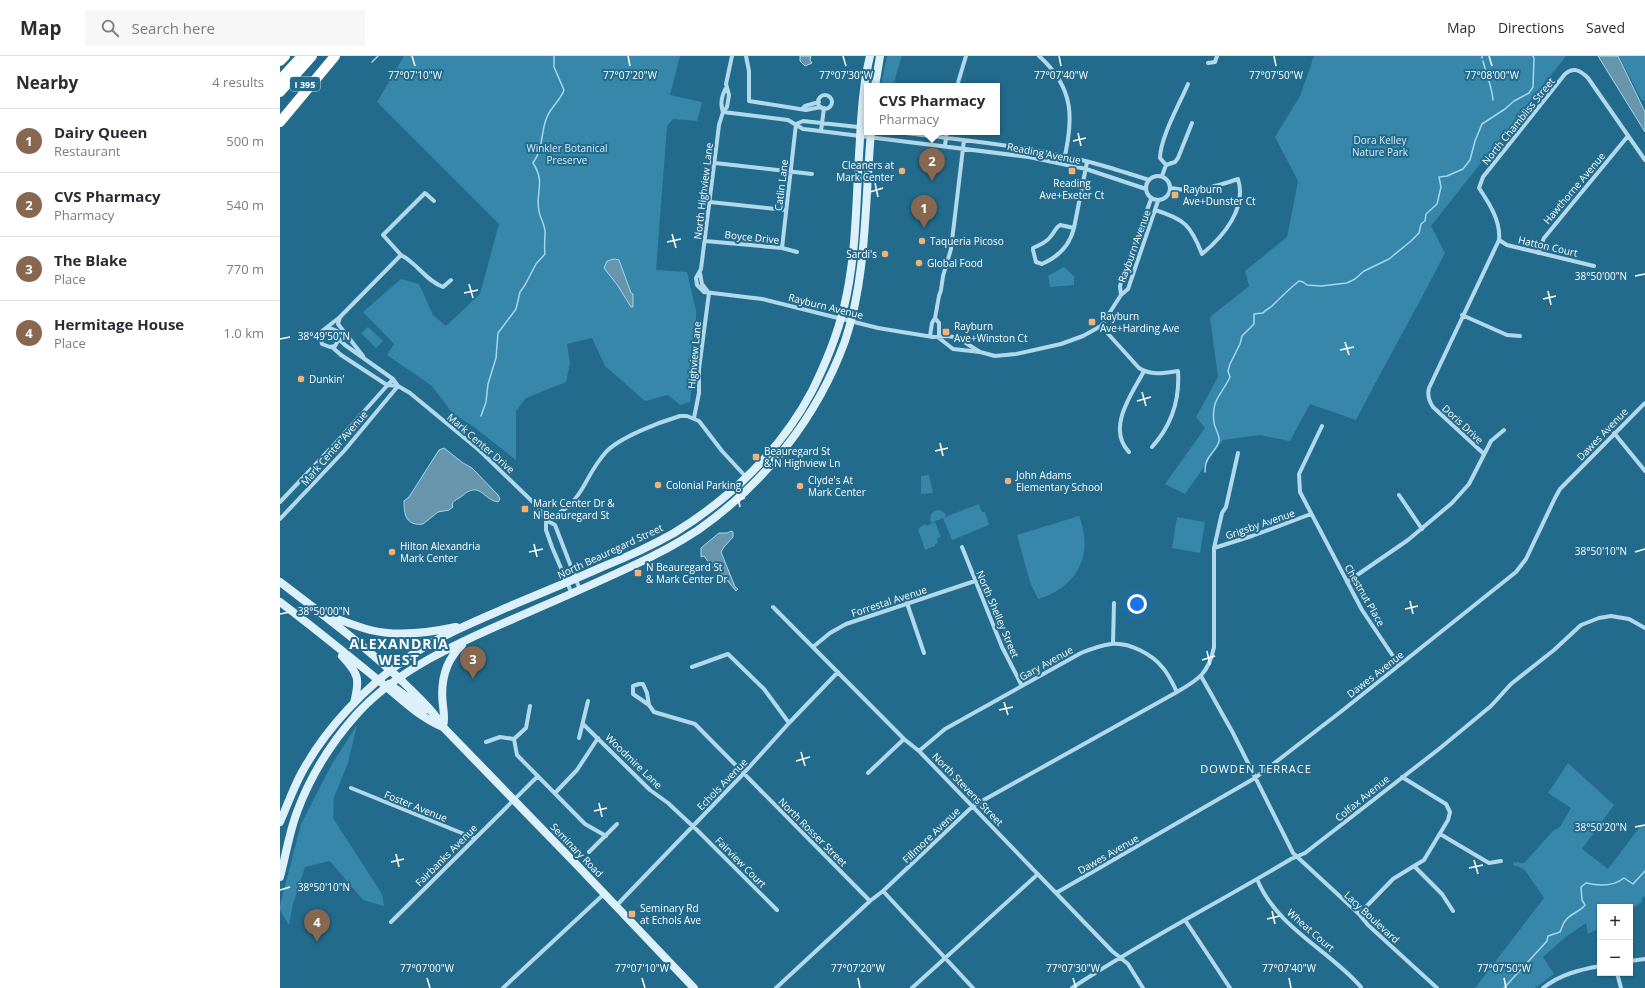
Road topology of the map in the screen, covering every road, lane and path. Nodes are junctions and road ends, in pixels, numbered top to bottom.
1 (285, 56) edge
2 (302, 56) edge
3 (312, 56) edge
4 (330, 56) edge
5 (336, 56) edge
6 (732, 56) edge
7 (746, 56) edge
8 (870, 56) edge
9 (880, 56) edge
10 (966, 56) edge
11 (1039, 56) edge
12 (1218, 56) edge
13 (280, 61) edge
14 (1208, 63) dead end
15 (280, 80) edge
16 (865, 83) edge
17 (876, 83) edge
18 (958, 83) edge
19 (1188, 84) dead end
20 (280, 92) edge
21 (280, 112) edge
22 (723, 112) junction
23 (280, 122) edge
24 (822, 122) junction
25 (1192, 123) dead end
26 (796, 124) junction
27 (864, 127) edge
28 (821, 131) junction
29 (865, 135) edge
30 (870, 135) edge
31 (876, 135) edge
32 (922, 135) edge
33 (946, 135) edge
34 (860, 136) junction
35 (1628, 136) junction
36 (946, 138) junction
37 (964, 140) junction
38 (945, 146) junction
39 (963, 148) junction
40 (1065, 156) junction
41 (1645, 160) edge
42 (1088, 162) junction
43 (715, 163) junction
44 (1063, 164) junction
45 (1166, 165) junction
46 (1086, 169) junction
47 (791, 172) junction
48 (812, 174) dead end
49 (1162, 176) junction
50 (1149, 180) junction
51 (1146, 188) junction
52 (1171, 188) junction
53 (1151, 199) junction
54 (434, 201) dead end
55 (1158, 201) junction
56 (710, 202) junction
57 (785, 210) junction
58 (1155, 210) junction
59 (1074, 228) junction
60 (1499, 240) junction
61 (705, 241) junction
62 (782, 248) junction
63 (797, 252) dead end
64 (1538, 253) junction
65 (401, 255) junction
66 (1594, 266) dead end
67 (451, 280) dead end
68 (709, 293) junction
69 (1121, 295) junction
70 (1462, 315) junction
71 (340, 317) junction
72 (841, 318) junction
73 (935, 318) junction
74 (851, 321) junction
75 (1101, 326) junction
76 (325, 329) junction
77 (930, 336) junction
78 (1520, 336) dead end
79 (939, 338) junction
80 (340, 339) junction
81 (332, 347) junction
82 (980, 352) junction
83 (366, 359) junction
84 (1144, 371) junction
85 (393, 379) junction
86 (387, 386) junction
87 (398, 386) junction
88 (1645, 402) edge
89 (694, 418) junction
90 (1322, 426) dead end
91 (1504, 430) dead end
92 (1614, 433) junction
93 (1152, 447) dead end
94 (1129, 452) dead end
95 (1238, 453) dead end
96 (1484, 454) junction
97 (1645, 471) edge
98 (746, 477) junction
99 (1399, 495) dead end
100 (280, 502) edge
101 (1312, 514) junction
102 (280, 519) edge
103 (546, 520) junction
104 (1422, 529) junction
105 (962, 547) dead end
106 (1214, 548) junction
107 (575, 579) junction
108 (975, 581) junction
109 (280, 582) edge
110 (567, 582) junction
111 (1347, 582) junction
112 (580, 591) junction
113 (572, 594) junction
114 (280, 602) edge
115 (907, 603) junction
116 (1114, 603) dead end
117 (774, 608) dead end
118 (319, 612) junction
119 (470, 624) junction
120 (1645, 628) edge
121 (315, 629) junction
122 (472, 636) junction
123 (1113, 643) junction
124 (813, 647) junction
125 (924, 653) dead end
126 (1399, 665) junction
127 (692, 667) dead end
128 (391, 670) junction
129 (838, 672) junction
130 (1201, 676) junction
131 (398, 678) junction
132 (379, 680) junction
133 (388, 686) junction
134 (1022, 686) junction
135 (1178, 692) junction
136 (588, 701) dead end
137 (354, 703) junction
138 (530, 706) dead end
139 (648, 706) junction
140 (438, 718) junction
141 (789, 723) junction
142 (583, 724) junction
143 (443, 728) junction
144 (579, 738) dead end
145 (598, 738) junction
146 (514, 739) junction
147 (904, 739) junction
148 (486, 742) dead end
149 (919, 751) junction
150 (868, 773) dead end
151 (743, 774) junction
152 (538, 776) junction
153 (1402, 777) junction
154 (1255, 778) junction
155 (351, 788) dead end
156 (556, 793) junction
157 (514, 800) junction
158 (973, 806) junction
159 (280, 822) edge
160 (616, 824) dead end
161 (692, 826) junction
162 (1440, 834) junction
163 (606, 836) junction
164 (474, 838) junction
165 (590, 852) dead end
166 (1297, 856) junction
167 (1501, 861) dead end
168 (1414, 866) junction
169 (1038, 874) junction
170 (280, 877) edge
171 (1257, 879) junction
172 (883, 892) junction
173 (1056, 893) junction
174 (604, 894) junction
175 (870, 901) junction
176 (616, 906) junction
177 (777, 910) dead end
178 (1453, 911) dead end
179 (1359, 914) junction
180 (1185, 920) junction
181 (391, 922) dead end
182 (1120, 956) junction
183 (945, 958) junction
184 (1645, 959) edge
185 (1633, 961) edge
186 (1597, 967) edge
187 (1617, 976) edge
188 (1361, 987) edge
189 (503, 988) edge
190 (694, 988) edge
191 (776, 988) edge
192 (912, 988) edge
193 (974, 988) edge
194 (1072, 988) edge
195 (1143, 988) edge
196 (1230, 988) edge
197 (1437, 988) edge
198 (1543, 988) edge
199 (1621, 988) edge

1 - 13 highway
2 - 15 highway
3 - 20 highway
4 - 21 highway, I 395
5 - 23 highway
6 - 22 street, North Highview Lane
7 - 24 street
8 - 16 main road, North Beauregard Street
9 - 17 main road
10 - 18 street
11 - 40 street
12 - 14 street
19 - 45 street
22 - 26 street, Reading Avenue
22 - 43 street, North Highview Lane
24 - 26 street, Reading Avenue
24 - 27 street, Reading Avenue
24 - 28 street
25 - 45 street
26 - 28 street, Reading Avenue
26 - 47 street, Catlin Lane
27 - 34 main road, North Beauregard Street
28 - 34 street, Reading Avenue
29 - 34 street, Reading Avenue
30 - 74 main road
31 - 38 street, Reading Avenue
32 - 36 street, Reading Avenue
33 - 36 street
34 - 72 main road, North Beauregard Street
35 - 41 street
35 - 60 street, North Chambliss Street
35 - 64 street, Hawthorne Avenue
36 - 37 street, Reading Avenue
36 - 38 street
37 - 39 street
37 - 40 street, Reading Avenue
38 - 39 street, Reading Avenue
39 - 44 street, Reading Avenue
39 - 73 street
40 - 42 street, Reading Avenue
40 - 44 street
42 - 46 street
42 - 50 street, Reading Avenue
43 - 47 street
43 - 56 street, North Highview Lane
44 - 46 street, Reading Avenue
45 - 49 street
46 - 51 street, Reading Avenue
46 - 59 street
47 - 48 street
47 - 57 street, Catlin Lane
49 - 50 street
49 - 52 street
50 - 51 street
51 - 53 street
52 - 55 street
52 - 58 street
53 - 55 street
53 - 69 street, Rayburn Avenue
54 - 65 street
55 - 58 street, Rayburn Avenue
56 - 57 street
56 - 61 street, North Highview Lane
57 - 62 street, Catlin Lane
58 - 69 street, Rayburn Avenue
59 - 59 street
60 - 64 street, Hatton Court
60 - 70 street, Doris Drive
61 - 62 street, Boyce Drive
61 - 68 street, North Highview Lane
62 - 63 street, Boyce Drive
64 - 66 street, Hatton Court
65 - 67 street
65 - 71 street
68 - 72 street, Rayburn Avenue
68 - 89 street, Highview Lane
69 - 75 street, Rayburn Avenue
70 - 78 street
70 - 96 street, Doris Drive
71 - 76 street
71 - 83 street, Mark Center Drive
72 - 74 street, Rayburn Avenue
72 - 98 main road, North Beauregard Street
73 - 77 street
73 - 79 street
74 - 77 street, Rayburn Avenue
74 - 112 main road
75 - 82 street, Rayburn Avenue
75 - 84 street
76 - 80 street
76 - 81 street
77 - 79 street, Rayburn Avenue
79 - 82 street, Rayburn Avenue
79 - 82 street, Rayburn Avenue
80 - 81 street
80 - 83 street, Mark Center Drive
81 - 86 street
83 - 85 street, Mark Center Drive
84 - 93 street
84 - 94 street
85 - 86 street, Mark Center Avenue
85 - 87 street, Mark Center Drive
86 - 87 street
86 - 100 street, Mark Center Avenue
87 - 102 street, Mark Center Avenue
87 - 103 street, Mark Center Drive
88 - 92 street, Dawes Avenue
89 - 98 street
89 - 103 street
90 - 101 street, Chestnut Place
91 - 96 street
92 - 97 street
92 - 126 street, Dawes Avenue
95 - 106 street
96 - 104 street, Doris Drive
98 - 107 main road, North Beauregard Street
99 - 104 street
101 - 106 street, Grigsby Avenue
101 - 111 street, Chestnut Place
103 - 107 street, Mark Center Drive
103 - 110 street, Mark Center Drive
104 - 111 street, Doris Drive
105 - 108 street, North Shelley Street
106 - 130 street
107 - 110 main road, North Beauregard Street
107 - 112 street, Mark Center Drive
108 - 115 street, Forrestal Avenue
108 - 134 street, North Shelley Street
109 - 118 main road, Seminary Road
110 - 113 street, Mark Center Drive
110 - 119 main road, North Beauregard Street
111 - 126 street, Chestnut Place
112 - 113 main road
113 - 122 main road
114 - 121 main road, Seminary Road
115 - 124 street, Forrestal Avenue
115 - 125 street
116 - 123 street
117 - 124 street, North Stevens Street
118 - 119 main road
118 - 128 main road, Seminary Road
119 - 128 main road, North Beauregard Street
120 - 153 street, Colfax Avenue
121 - 132 main road, Seminary Road
121 - 137 main road
122 - 131 main road
122 - 143 main road
123 - 134 street, Gary Avenue
123 - 135 street, Gary Avenue
124 - 129 street, North Stevens Street
126 - 154 street, Dawes Avenue
127 - 141 street
128 - 131 main road, Seminary Road
128 - 132 main road, North Beauregard Street
129 - 141 street, Echols Avenue
129 - 147 street, North Stevens Street
130 - 135 street, Fillmore Avenue
130 - 154 street
131 - 133 main road
131 - 140 main road, Seminary Road
132 - 133 main road, Seminary Road
132 - 137 main road, North Beauregard Street
133 - 140 main road
133 - 143 main road, Seminary Road
133 - 170 main road
134 - 149 street, Gary Avenue
135 - 158 street, Fillmore Avenue
136 - 142 street
137 - 159 main road, North Beauregard Street
138 - 146 street
139 - 139 street, North Rosser Street
139 - 151 street, North Rosser Street
140 - 143 main road, Seminary Road
141 - 151 street, Echols Avenue
142 - 144 street
142 - 145 street, Woodmire Lane
143 - 157 main road, Seminary Road
145 - 156 street
145 - 161 street, Woodmire Lane
146 - 148 street
146 - 152 street
147 - 149 street, North Stevens Street
147 - 150 street
149 - 158 street, North Stevens Street
151 - 161 street, Echols Avenue
151 - 175 street, North Rosser Street
152 - 156 street
152 - 157 street, Fairbanks Avenue
153 - 162 street
153 - 166 street, Colfax Avenue
154 - 166 street
154 - 173 street, Dawes Avenue
155 - 164 street, Foster Avenue
156 - 163 street
157 - 164 street, Fairbanks Avenue
157 - 174 main road, Seminary Road
158 - 169 street, North Stevens Street
158 - 172 street, Fillmore Avenue
160 - 163 street
161 - 176 street, Echols Avenue
161 - 177 street, Fairview Court
162 - 167 street
162 - 168 street
163 - 165 street
164 - 181 street, Fairbanks Avenue
166 - 171 street, Colfax Avenue
166 - 179 street, Lacy Boulevard
168 - 178 street
168 - 179 street
169 - 173 street, North Stevens Street
169 - 183 street
171 - 180 street, Colfax Avenue
171 - 188 street, Wheat Court
172 - 175 street, Fillmore Avenue
172 - 183 street
173 - 182 street, North Stevens Street
174 - 176 main road, Seminary Road
174 - 189 street
175 - 191 street, Fillmore Avenue
176 - 190 main road, Seminary Road
179 - 197 street, Lacy Boulevard
180 - 182 street, Colfax Avenue
180 - 196 street
182 - 194 street, Colfax Avenue
182 - 195 street, North Stevens Street
183 - 192 street
183 - 193 street
184 - 185 street
186 - 198 street
187 - 199 street

